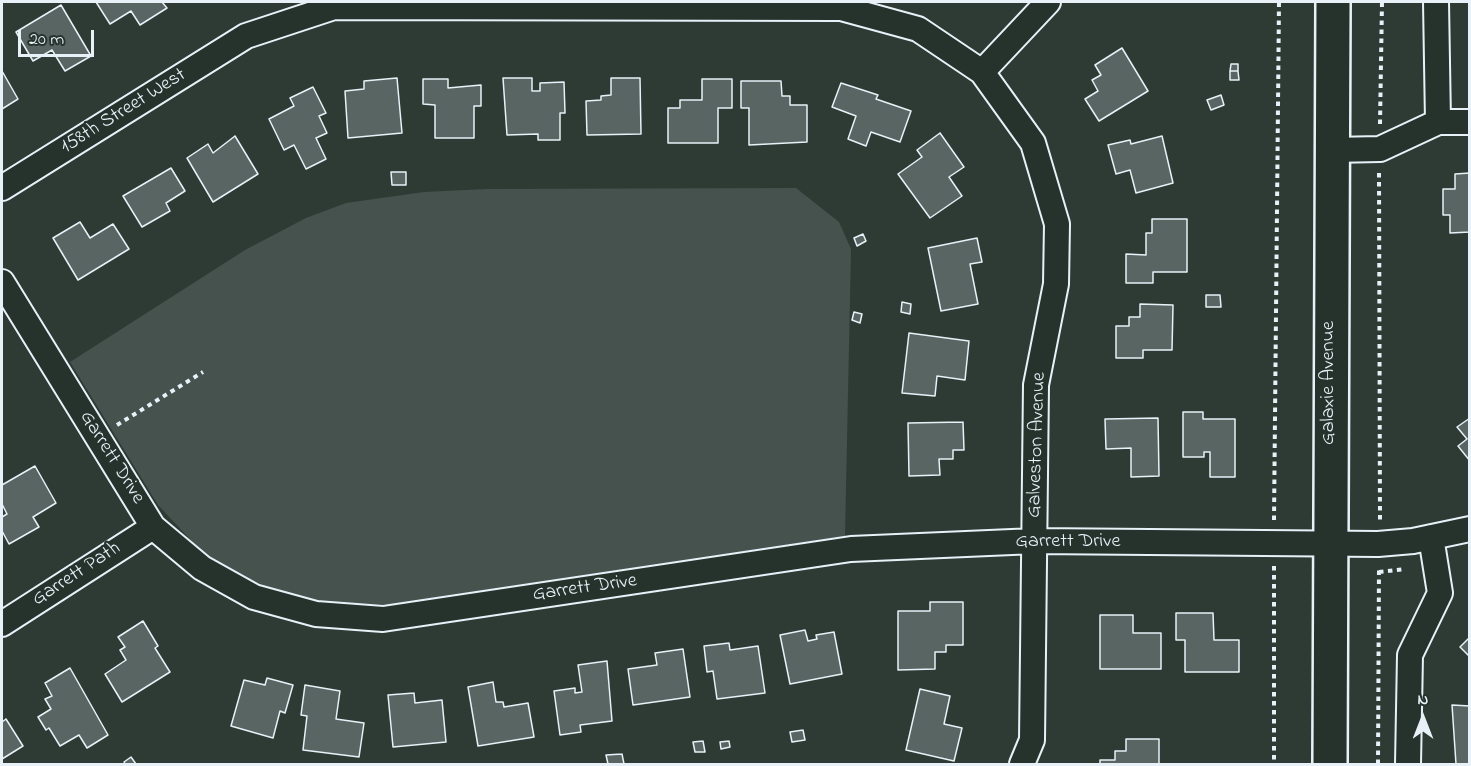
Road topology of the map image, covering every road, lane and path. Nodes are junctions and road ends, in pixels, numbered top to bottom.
1 (1048, 2) edge
2 (1279, 2) edge
3 (1333, 2) edge
4 (1382, 2) edge
5 (1436, 2) edge
6 (982, 72) junction
7 (1438, 122) junction
8 (1470, 122) edge
9 (1380, 149) junction
10 (1332, 150) junction
11 (2, 188) edge
12 (2, 282) edge
13 (203, 372) dead end
14 (97, 437) junction
15 (153, 526) junction
16 (1470, 529) edge
17 (1431, 537) junction
18 (1035, 541) junction
19 (1274, 544) junction
20 (1378, 544) junction
21 (1329, 545) junction
22 (2, 624) edge
23 (1022, 765) edge
24 (1274, 765) edge
25 (1330, 765) edge
26 (1378, 765) edge
27 (1408, 765) edge

1 - 6 street
2 - 19 path
3 - 10 street, Galaxie Avenue
4 - 9 path
5 - 7 street
6 - 11 street, 158th Street West
6 - 18 street, Galveston Avenue
7 - 8 street
7 - 9 street
9 - 10 street
9 - 20 path
10 - 21 street, Galaxie Avenue
12 - 14 street, Garrett Drive
13 - 14 path
14 - 15 street, Garrett Drive
15 - 18 street, Garrett Drive
15 - 22 street, Garrett Path
16 - 17 street
17 - 20 street
17 - 27 street
18 - 19 street, Garrett Drive
18 - 23 street, Galveston Avenue
19 - 21 street, Garrett Drive
19 - 24 path
20 - 21 street
20 - 26 path
21 - 25 street, Galaxie Avenue

